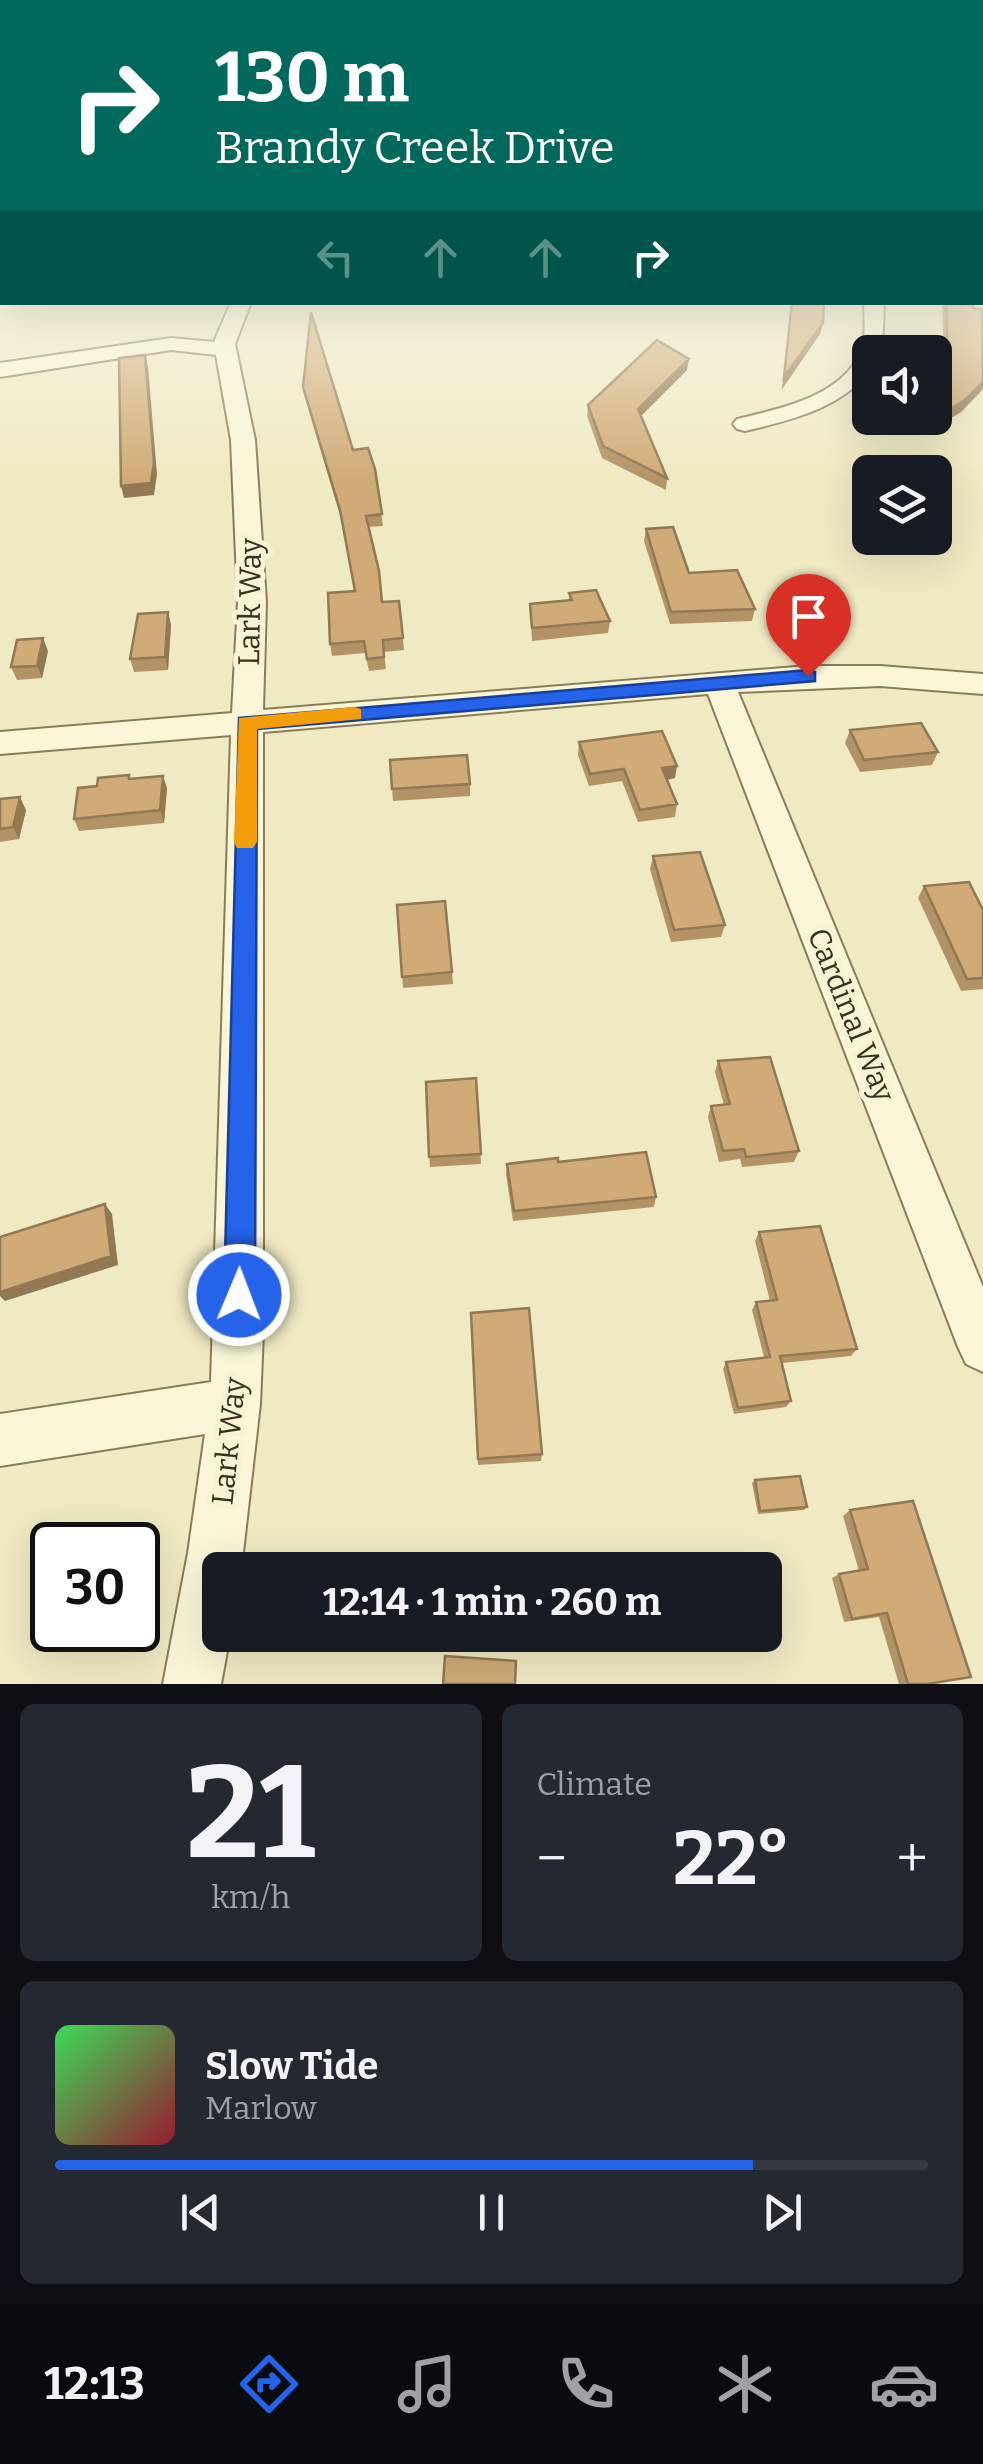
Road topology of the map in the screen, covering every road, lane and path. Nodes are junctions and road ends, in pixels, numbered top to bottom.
1 (230, 323) edge
2 (224, 350) junction
3 (0, 370) edge
4 (852, 377) edge
5 (746, 424) dead end
6 (719, 683) junction
7 (983, 684) edge
8 (247, 723) junction
9 (0, 743) edge
10 (983, 1347) edge
11 (235, 1404) junction
12 (0, 1440) edge
13 (192, 1684) edge

1 - 2 street
2 - 3 street
2 - 8 street, Lark Way
4 - 5 street
6 - 7 street
6 - 8 street
6 - 10 street, Cardinal Way
8 - 9 street
8 - 11 street, Lark Way
11 - 12 street
11 - 13 street, Lark Way

